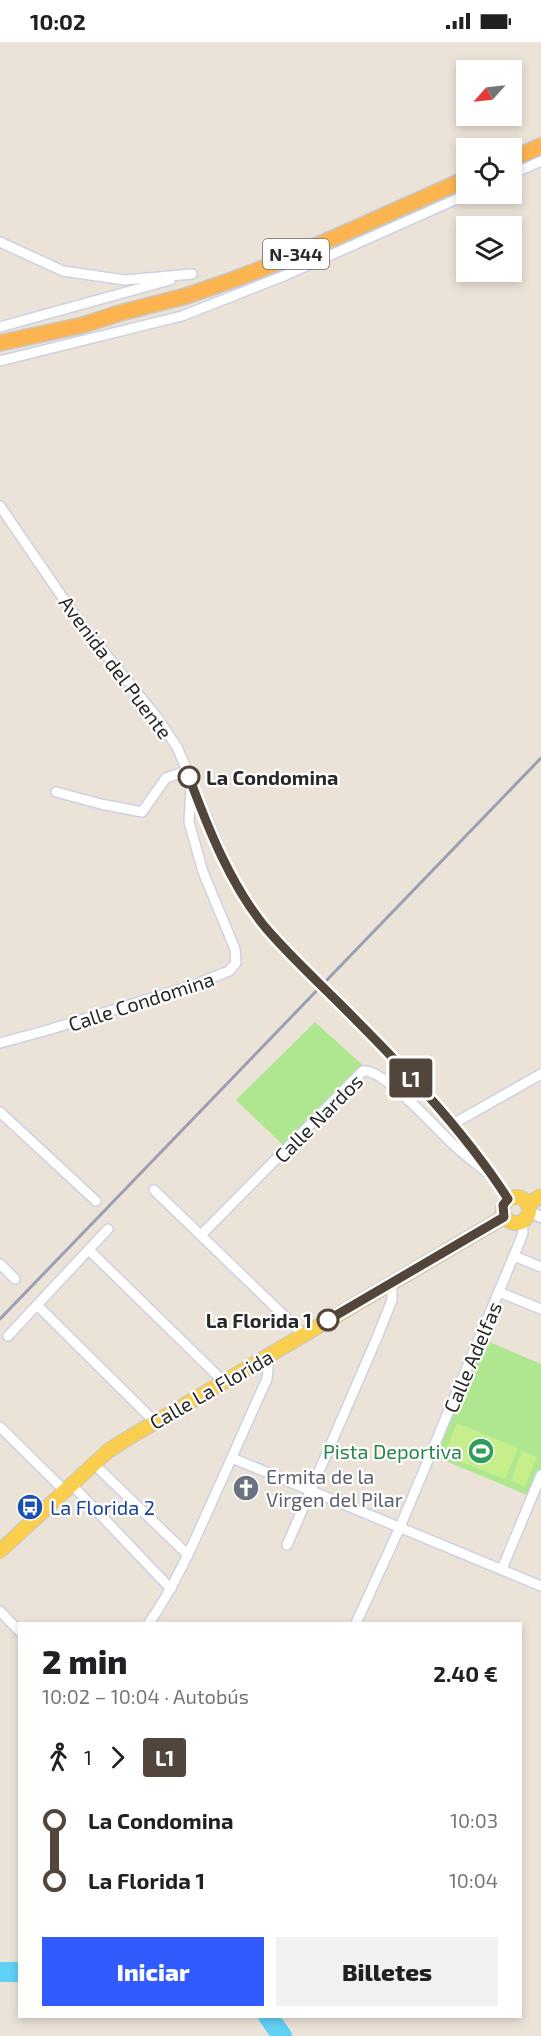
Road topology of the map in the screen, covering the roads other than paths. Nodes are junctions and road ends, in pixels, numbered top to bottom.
1 (541, 146) edge
2 (522, 155) edge
3 (541, 161) edge
4 (522, 170) edge
5 (456, 183) edge
6 (456, 199) edge
7 (0, 242) edge
8 (0, 327) edge
9 (0, 343) edge
10 (0, 361) edge
11 (0, 506) edge
12 (186, 771) junction
13 (191, 785) junction
14 (56, 792) dead end
15 (0, 1043) edge
16 (541, 1074) edge
17 (0, 1112) edge
18 (453, 1124) junction
19 (495, 1179) junction
20 (154, 1190) dead end
21 (541, 1196) edge
22 (508, 1199) junction
23 (96, 1201) dead end
24 (530, 1214) edge
25 (504, 1217) junction
26 (108, 1229) dead end
27 (201, 1235) junction
28 (89, 1250) junction
29 (514, 1256) junction
30 (0, 1264) edge
31 (541, 1267) edge
32 (15, 1279) dead end
33 (392, 1283) junction
34 (499, 1292) junction
35 (37, 1305) junction
36 (541, 1309) edge
37 (304, 1335) junction
38 (8, 1336) dead end
39 (269, 1355) junction
40 (224, 1382) junction
41 (155, 1422) junction
42 (0, 1427) edge
43 (232, 1458) junction
44 (94, 1464) junction
45 (541, 1475) edge
46 (68, 1488) junction
47 (312, 1490) junction
48 (400, 1527) junction
49 (2, 1544) edge
50 (287, 1545) dead end
51 (188, 1555) junction
52 (502, 1569) junction
53 (541, 1586) edge
54 (171, 1589) junction
55 (0, 1611) edge
56 (150, 1622) edge
57 (356, 1622) edge
58 (18, 1630) edge

1 - 2 highway
3 - 4 street
5 - 9 highway, N-344
6 - 10 street
7 - 8 street
11 - 12 street, Avenida del Puente
12 - 13 street, Avenida del Puente
12 - 14 street
13 - 15 street, Calle Condomina
13 - 18 street, Avenida del Puente, bridge
16 - 18 street
17 - 23 street
18 - 19 street, Avenida del Puente
19 - 22 street, Avenida del Puente
19 - 27 street, Calle Nardos
20 - 27 street
21 - 24 main road
22 - 24 main road
22 - 25 main road
24 - 25 main road
24 - 29 street, Calle Adelfas
25 - 33 main road, Calle La Florida
26 - 28 street
27 - 37 street
28 - 35 street
28 - 40 street
29 - 31 street
29 - 34 street, Calle Adelfas
30 - 32 street
33 - 37 main road, Calle La Florida
33 - 47 street
34 - 36 street
34 - 48 street, Calle Adelfas
35 - 38 street
35 - 41 street
37 - 39 main road, Calle La Florida
39 - 40 main road, Calle La Florida
39 - 43 street
40 - 41 main road, Calle La Florida
41 - 44 main road, Calle La Florida
42 - 46 street
43 - 47 street
43 - 51 street
44 - 46 main road, Calle La Florida
44 - 51 street
45 - 52 street
46 - 49 main road, Calle La Florida
46 - 54 street
47 - 48 street
47 - 50 street
48 - 52 street
48 - 57 street, Calle Adelfas
51 - 54 street
52 - 53 street
54 - 56 street
55 - 58 street

